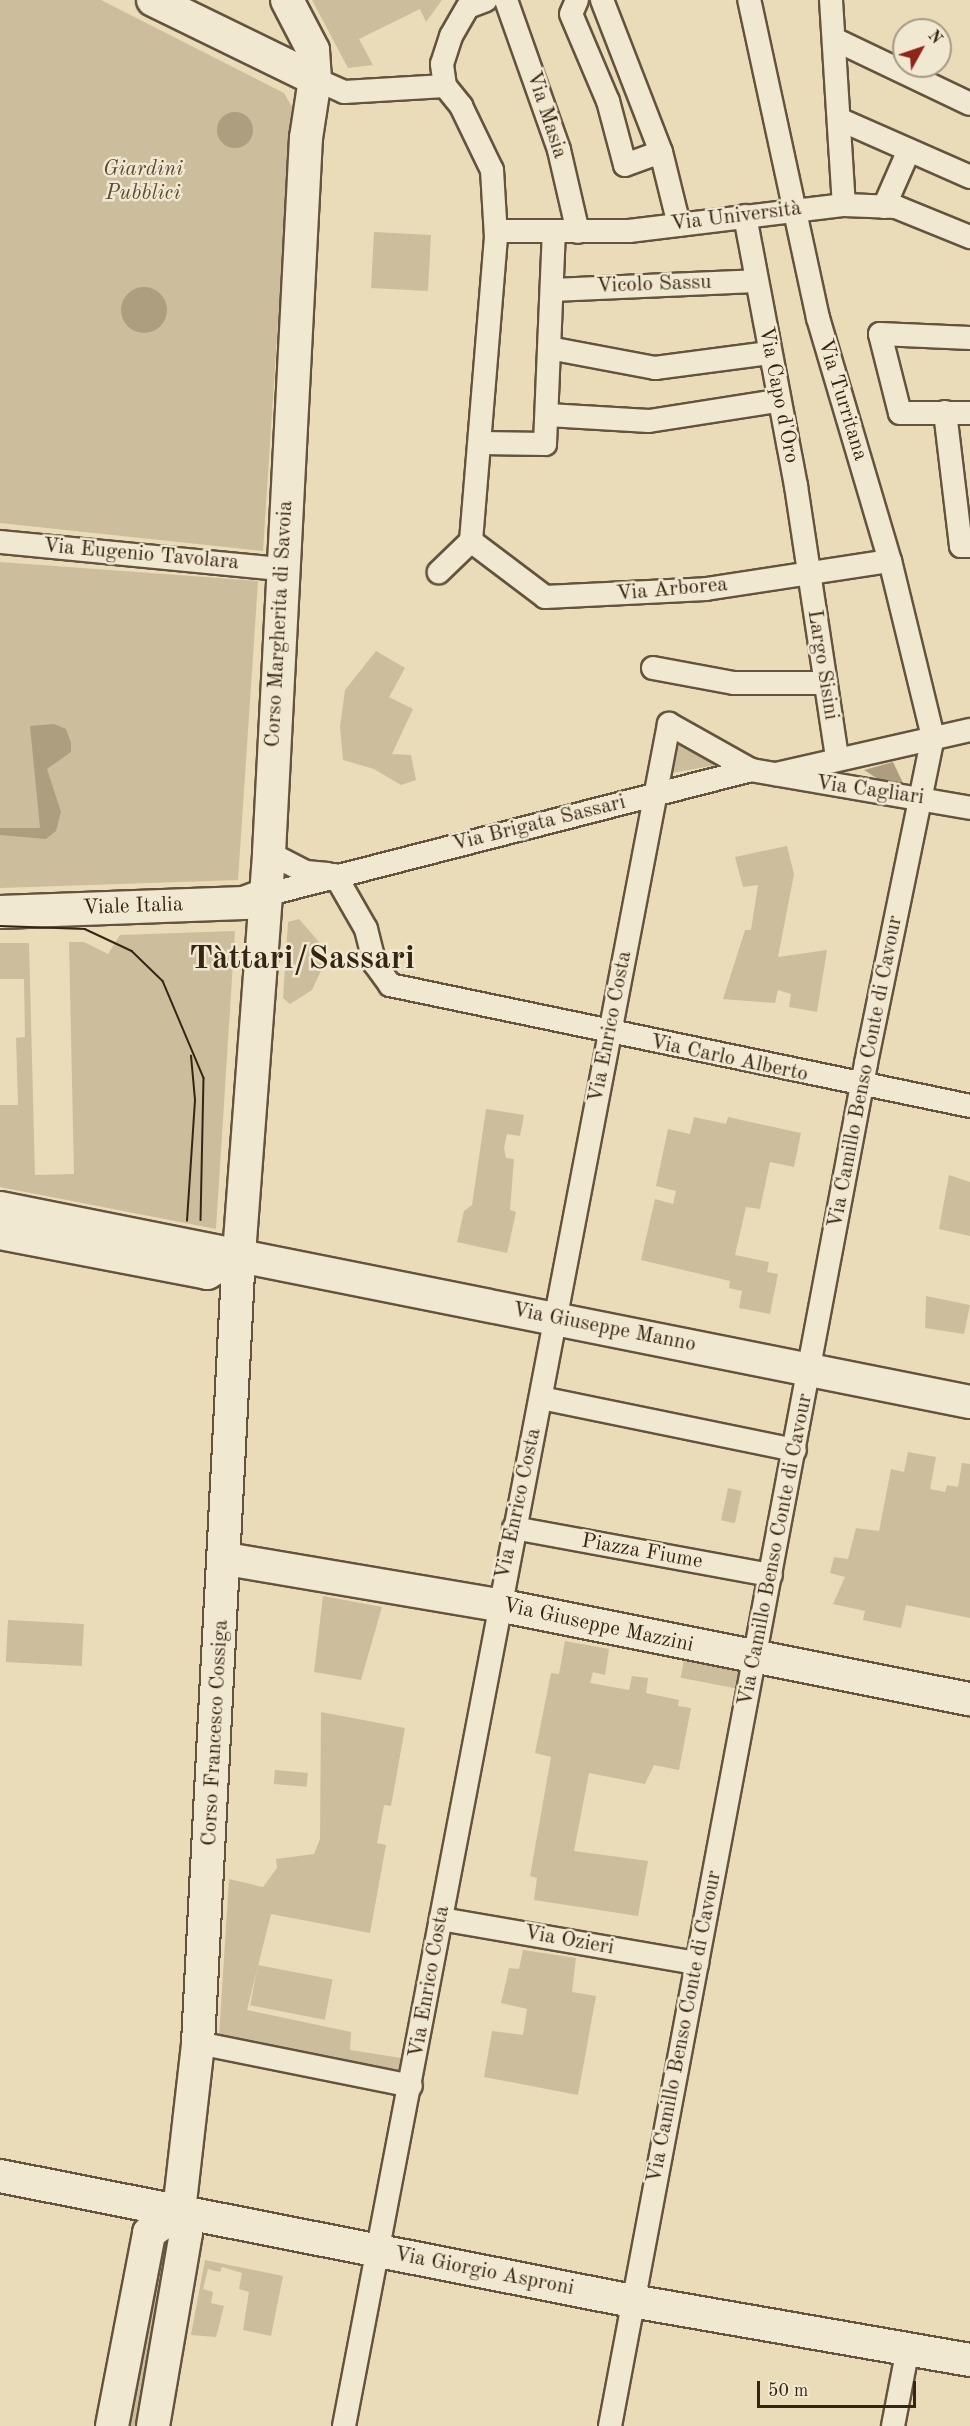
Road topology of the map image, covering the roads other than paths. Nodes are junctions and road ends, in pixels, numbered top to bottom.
1 (153, 0) edge
2 (287, 0) edge
3 (486, 0) edge
4 (506, 0) edge
5 (577, 0) edge
6 (602, 0) edge
7 (749, 0) edge
8 (831, 0) edge
9 (836, 40) junction
10 (315, 79) junction
11 (445, 86) junction
12 (970, 104) edge
13 (645, 110) junction
14 (841, 120) junction
15 (614, 122) junction
16 (909, 150) junction
17 (661, 152) junction
18 (970, 177) edge
19 (844, 205) junction
20 (884, 207) junction
21 (791, 210) junction
22 (745, 216) junction
23 (679, 225) junction
24 (496, 231) junction
25 (578, 232) junction
26 (554, 233) junction
27 (970, 237) edge
28 (756, 281) junction
29 (552, 290) junction
30 (970, 338) edge
31 (549, 348) junction
32 (769, 353) junction
33 (777, 401) junction
34 (945, 412) junction
35 (970, 413) edge
36 (548, 415) junction
37 (480, 452) junction
38 (471, 541) junction
39 (0, 542) edge
40 (965, 546) edge
41 (890, 561) junction
42 (282, 568) junction
43 (439, 572) dead end
44 (808, 574) junction
45 (652, 668) dead end
46 (824, 683) junction
47 (970, 730) edge
48 (933, 736) junction
49 (837, 756) junction
50 (760, 773) junction
51 (656, 793) junction
52 (920, 798) junction
53 (970, 808) edge
54 (269, 853) junction
55 (335, 875) junction
56 (265, 896) junction
57 (0, 912) edge
58 (610, 1034) junction
59 (862, 1086) junction
60 (970, 1106) edge
61 (0, 1208) edge
62 (0, 1233) edge
63 (239, 1254) junction
64 (556, 1319) junction
65 (811, 1370) junction
66 (542, 1398) junction
67 (970, 1402) edge
68 (795, 1450) junction
69 (514, 1528) junction
70 (226, 1559) junction
71 (771, 1575) junction
72 (498, 1605) junction
73 (756, 1658) junction
74 (970, 1699) edge
75 (441, 1919) junction
76 (697, 1963) junction
77 (198, 2043) junction
78 (411, 2086) junction
79 (0, 2176) edge
80 (179, 2211) junction
81 (377, 2250) junction
82 (632, 2301) junction
83 (908, 2348) junction
84 (970, 2360) edge
85 (112, 2426) edge
86 (153, 2426) edge
87 (344, 2426) edge
88 (610, 2426) edge
89 (893, 2426) edge

1 - 10 street
2 - 10 street, Corso Margherita di Savoia
3 - 11 street
4 - 25 street, Via Masia
5 - 15 street
6 - 13 street
7 - 21 street, Via Turritana
8 - 9 street
9 - 12 street
9 - 14 street
10 - 11 street
10 - 42 street, Corso Margherita di Savoia
11 - 24 street
13 - 15 street
13 - 17 street
14 - 16 street
14 - 19 street
15 - 17 street
16 - 18 street
16 - 20 street
17 - 23 street
19 - 20 street, Via Università
19 - 21 street, Via Università
20 - 27 street, Via Università
21 - 22 street, Via Università
21 - 41 street, Via Turritana
22 - 23 street, Via Università
22 - 28 street, Via Capo d'Oro
23 - 25 street, Via Università
24 - 26 street, Via Università
24 - 37 street
25 - 26 street, Via Università
26 - 29 street
28 - 29 street, Vicolo Sassu
28 - 32 street, Via Capo d'Oro
29 - 31 street
30 - 34 street
31 - 32 street
31 - 36 street
32 - 33 street, Via Capo d'Oro
33 - 36 street
33 - 44 street, Via Capo d'Oro
34 - 35 street
34 - 40 street
36 - 37 street
37 - 38 street
38 - 43 street
38 - 44 street, Via Arborea
39 - 42 street, Via Eugenio Tavolara
41 - 44 street, Via Arborea
41 - 48 street, Via Turritana
42 - 54 street, Corso Margherita di Savoia
44 - 46 street, Largo Sisini
45 - 46 street
46 - 49 street, Largo Sisini
47 - 48 street, Via Brigata Sassari
48 - 49 street, Via Brigata Sassari
48 - 52 street, Via Turritana
49 - 50 street, Via Brigata Sassari
50 - 51 street, Via Brigata Sassari
50 - 51 street
50 - 52 street, Via Cagliari
51 - 55 street, Via Brigata Sassari
51 - 58 street, Via Enrico Costa
52 - 53 street, Via Cagliari
52 - 59 street, Via Camillo Benso Conte di Cavour
54 - 55 street
54 - 56 street, Corso Margherita di Savoia
55 - 56 street, Via Brigata Sassari
55 - 58 street, Via Carlo Alberto
56 - 57 street, Viale Italia
56 - 63 street, Corso Margherita di Savoia
58 - 59 street, Via Carlo Alberto
58 - 64 street, Via Enrico Costa
59 - 60 street, Via Carlo Alberto
59 - 65 street, Via Camillo Benso Conte di Cavour
61 - 63 street, Via Giuseppe Manno
62 - 63 street
63 - 64 street, Via Giuseppe Manno
63 - 70 street, Corso Francesco Cossiga
64 - 65 street, Via Giuseppe Manno
64 - 66 street, Via Enrico Costa
65 - 67 street, Via Giuseppe Manno
65 - 68 street, Via Camillo Benso Conte di Cavour
66 - 68 street
66 - 69 street, Via Enrico Costa
68 - 71 street, Via Camillo Benso Conte di Cavour
69 - 71 street, Piazza Fiume
69 - 72 street, Via Enrico Costa
70 - 72 street, Via Giuseppe Mazzini
70 - 77 street, Corso Francesco Cossiga
71 - 73 street, Via Camillo Benso Conte di Cavour
72 - 73 street, Via Giuseppe Mazzini
72 - 75 street, Via Enrico Costa
73 - 74 street, Via Giuseppe Mazzini
73 - 76 street, Via Camillo Benso Conte di Cavour
75 - 76 street, Via Ozieri
75 - 78 street, Via Enrico Costa
76 - 82 street, Via Camillo Benso Conte di Cavour
77 - 78 street
77 - 80 street, Corso Francesco Cossiga
78 - 81 street, Via Enrico Costa
79 - 80 street, Via Giorgio Asproni
80 - 81 street, Via Giorgio Asproni
80 - 85 street
80 - 86 street, Corso Francesco Cossiga
81 - 82 street, Via Giorgio Asproni
81 - 87 street, Via Enrico Costa
82 - 83 street, Via Giorgio Asproni
82 - 88 street, Via Camillo Benso Conte di Cavour
83 - 84 street, Via Giorgio Asproni
83 - 89 street

